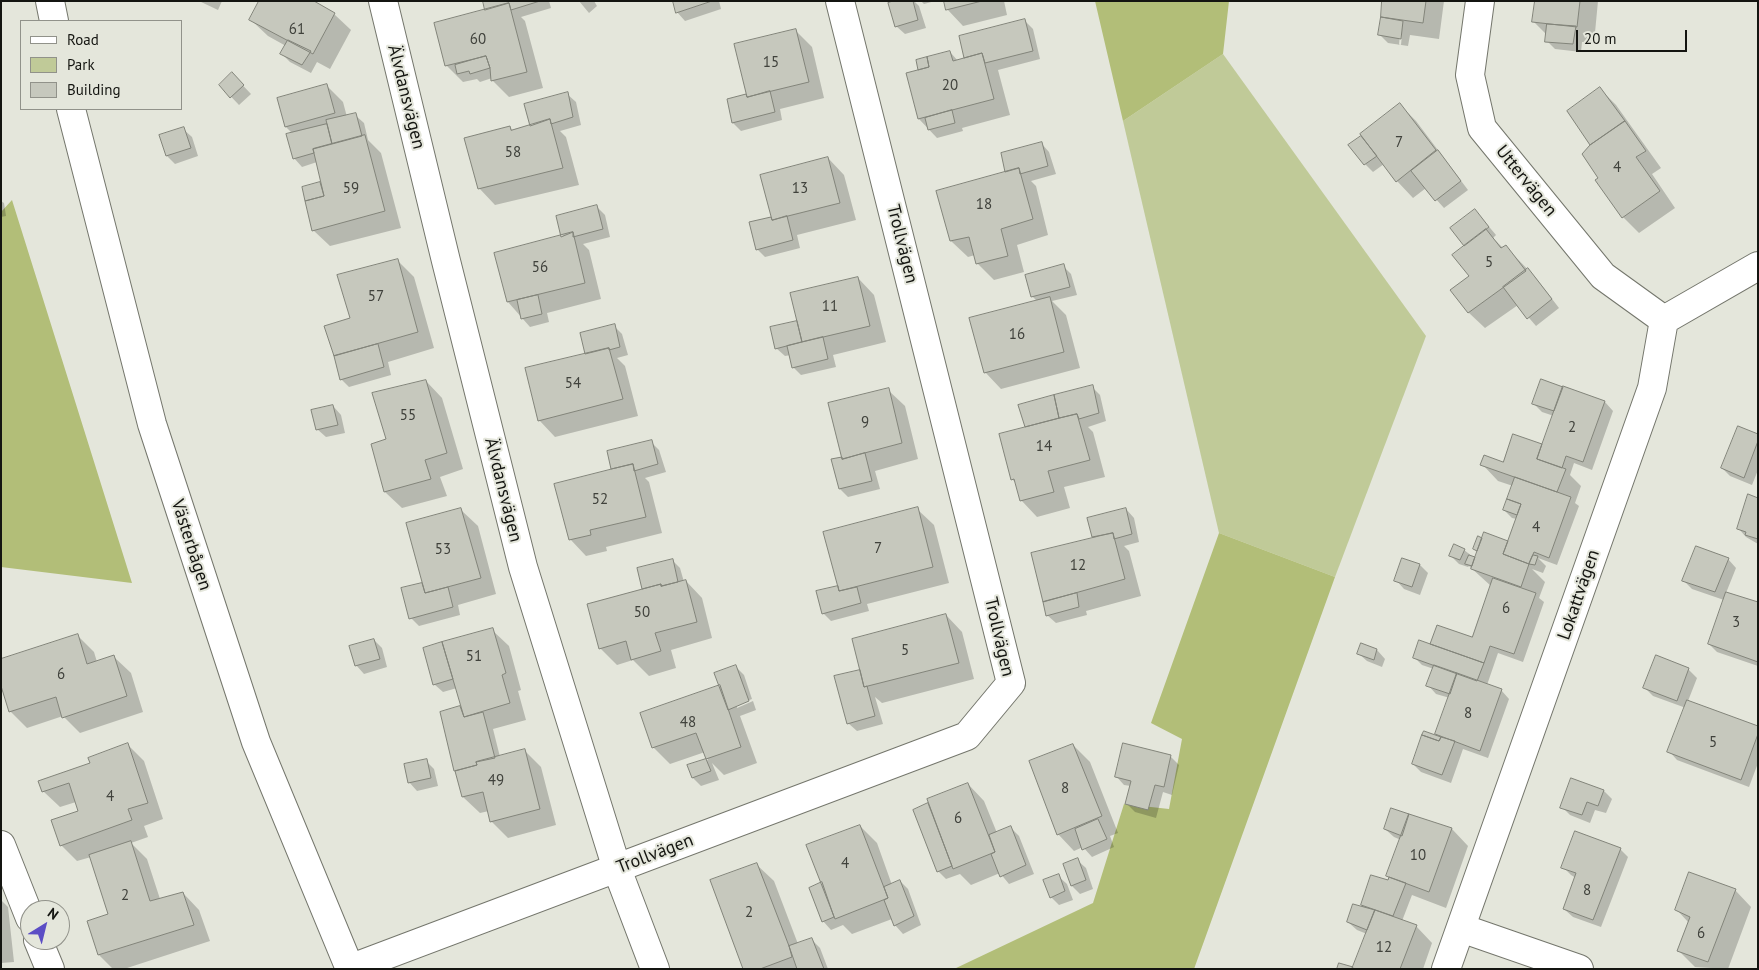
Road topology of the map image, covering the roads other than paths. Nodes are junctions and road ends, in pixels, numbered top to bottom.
1 (50, 1) edge
2 (383, 1) edge
3 (840, 1) edge
4 (1480, 1) edge
5 (54, 20) edge
6 (71, 110) edge
7 (1758, 266) edge
8 (1664, 320) junction
9 (1, 845) edge
10 (617, 869) junction
11 (23, 900) edge
12 (1461, 928) junction
13 (42, 950) edge
14 (50, 969) edge
15 (350, 969) edge
16 (656, 969) edge
17 (1446, 969) edge
18 (1579, 969) edge

1 - 5 street
2 - 10 street, Älvdansvägen
3 - 10 street, Trollvägen
4 - 8 street, Uttervägen
6 - 15 street, Västerbågen
7 - 8 street
8 - 12 street, Lokattvägen
9 - 11 street
10 - 15 street, Trollvägen
10 - 16 street, Älvdansvägen
12 - 17 street, Lokattvägen
12 - 18 street
13 - 14 street

